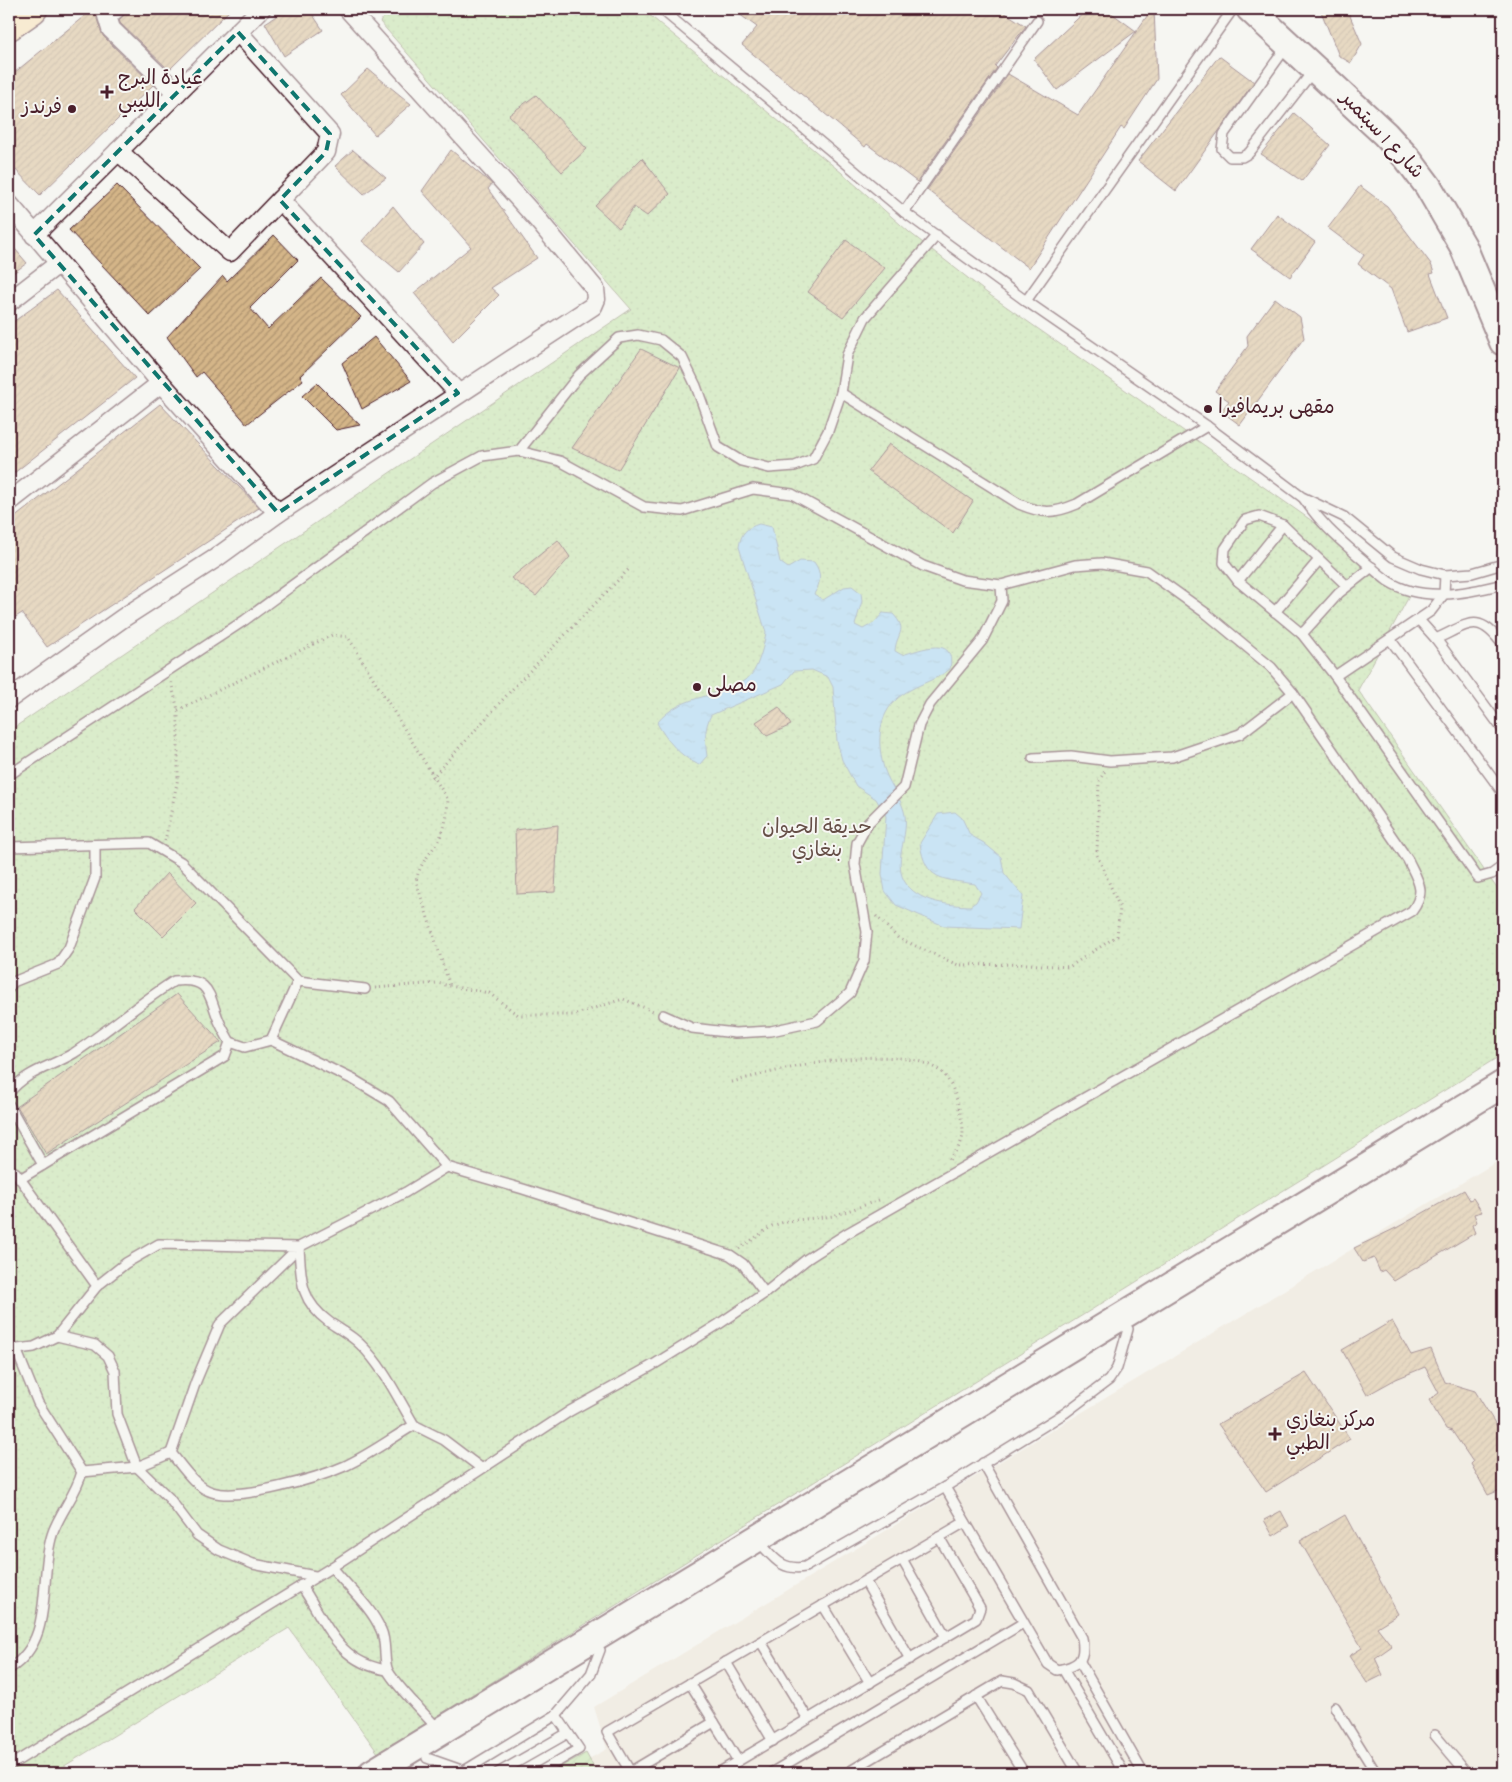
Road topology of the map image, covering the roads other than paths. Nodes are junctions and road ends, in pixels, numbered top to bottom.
1 (34, 9) edge
2 (116, 9) edge
3 (261, 9) edge
4 (348, 9) edge
5 (660, 9) edge
6 (1233, 9) edge
7 (1250, 9) edge
8 (1037, 21) dead end
9 (9, 26) edge
10 (238, 32) junction
11 (1289, 44) junction
12 (1315, 68) junction
13 (177, 93) junction
14 (118, 151) junction
15 (280, 200) junction
16 (9, 204) edge
17 (904, 212) junction
18 (34, 235) junction
19 (936, 235) junction
20 (58, 264) junction
21 (9, 302) edge
22 (1026, 302) junction
23 (1498, 314) edge
24 (1503, 342) edge
25 (161, 383) junction
26 (458, 393) junction
27 (841, 394) junction
28 (1207, 426) junction
29 (519, 451) junction
30 (1302, 497) junction
31 (9, 502) edge
32 (278, 513) junction
33 (1283, 525) junction
34 (1319, 560) junction
35 (1503, 564) edge
36 (1372, 568) junction
37 (1445, 575) junction
38 (1238, 581) junction
39 (1503, 584) edge
40 (1001, 585) junction
41 (1347, 586) junction
42 (1444, 594) junction
43 (1275, 612) junction
44 (1419, 620) junction
45 (1302, 634) junction
46 (1390, 639) junction
47 (1436, 639) junction
48 (1503, 645) edge
49 (1335, 676) junction
50 (1293, 693) junction
51 (9, 698) edge
52 (1503, 730) edge
53 (1033, 758) dead end
54 (9, 775) edge
55 (1503, 794) edge
56 (95, 845) junction
57 (9, 847) edge
58 (1503, 866) edge
59 (298, 981) junction
60 (9, 988) edge
61 (365, 989) road end
62 (662, 1015) road end
63 (271, 1040) junction
64 (230, 1042) junction
65 (1503, 1084) edge
66 (9, 1093) edge
67 (1503, 1102) edge
68 (9, 1105) edge
69 (1386, 1164) junction
70 (43, 1165) junction
71 (447, 1168) junction
72 (9, 1169) edge
73 (20, 1179) junction
74 (299, 1247) junction
75 (97, 1286) junction
76 (765, 1293) junction
77 (1128, 1329) junction
78 (57, 1336) junction
79 (12, 1350) edge
80 (414, 1424) junction
81 (171, 1453) junction
82 (983, 1463) junction
83 (137, 1467) junction
84 (481, 1468) junction
85 (82, 1472) junction
86 (945, 1487) junction
87 (965, 1522) junction
88 (939, 1538) junction
89 (763, 1545) junction
90 (902, 1559) junction
91 (332, 1567) junction
92 (315, 1576) junction
93 (865, 1580) junction
94 (301, 1585) junction
95 (823, 1605) junction
96 (1023, 1623) junction
97 (946, 1637) junction
98 (761, 1642) junction
99 (600, 1650) junction
100 (910, 1659) junction
101 (726, 1662) junction
102 (1080, 1662) junction
103 (1064, 1669) junction
104 (9, 1670) edge
105 (387, 1670) junction
106 (690, 1683) junction
107 (870, 1683) junction
108 (976, 1696) junction
109 (1335, 1707) dead end
110 (556, 1715) junction
111 (808, 1719) junction
112 (714, 1722) junction
113 (441, 1732) junction
114 (568, 1733) junction
115 (1435, 1735) dead end
116 (773, 1740) junction
117 (427, 1758) junction
118 (738, 1761) junction
119 (9, 1766) edge
120 (466, 1772) edge
121 (372, 1773) edge
122 (400, 1773) edge
123 (498, 1773) edge
124 (538, 1773) edge
125 (630, 1773) edge
126 (718, 1773) edge
127 (771, 1773) edge
128 (847, 1773) edge
129 (1024, 1773) edge
130 (1078, 1773) edge
131 (1124, 1773) edge
132 (1143, 1773) edge
133 (1376, 1773) edge
134 (1467, 1773) edge

1 - 9 main road
2 - 13 street
3 - 10 street
4 - 26 street
5 - 17 lane
6 - 22 lane
7 - 11 main road, شارع 1 سبتمبر
8 - 17 lane
10 - 13 street
10 - 15 street
11 - 12 main road, شارع 1 سبتمبر
11 - 12 lane
12 - 23 main road, شارع 1 سبتمبر
13 - 14 street
14 - 15 street
14 - 18 street
15 - 26 street
16 - 18 street
17 - 19 lane
18 - 20 street
19 - 22 lane
19 - 27 lane
20 - 21 street
20 - 25 street
22 - 28 lane
23 - 24 main road, شارع 1 سبتمبر
25 - 31 street
25 - 32 street
26 - 32 street
27 - 28 lane
27 - 29 lane
28 - 30 lane
29 - 40 lane
29 - 54 lane
30 - 36 lane
30 - 37 lane
32 - 51 street
33 - 34 lane
33 - 38 lane
33 - 38 lane
34 - 41 lane
34 - 43 lane
35 - 37 lane
36 - 41 lane
36 - 42 lane
37 - 42 lane
38 - 43 lane
39 - 42 lane
40 - 50 lane
40 - 62 lane
41 - 45 lane
42 - 44 lane
43 - 45 lane
44 - 46 lane
44 - 47 lane
45 - 49 lane
46 - 49 lane
46 - 55 lane
47 - 48 lane
47 - 52 lane
49 - 58 lane
50 - 53 lane
50 - 76 lane
56 - 57 lane
56 - 59 lane
56 - 60 lane
59 - 61 lane
59 - 63 lane
63 - 64 lane
63 - 71 lane
64 - 66 lane
64 - 70 lane
65 - 69 main road
67 - 69 main road
68 - 70 lane
69 - 77 main road
69 - 89 main road
70 - 73 lane
71 - 74 lane
71 - 76 lane
72 - 73 lane
73 - 75 lane
74 - 75 lane
74 - 80 lane
74 - 81 lane
75 - 78 lane
76 - 84 lane
77 - 82 lane
77 - 89 main road
78 - 79 lane
78 - 83 lane
79 - 85 lane
80 - 81 lane
80 - 84 lane
81 - 83 lane
82 - 86 lane
82 - 102 lane
83 - 85 lane
83 - 92 lane
84 - 91 lane
85 - 104 lane
86 - 87 lane
86 - 89 lane
87 - 88 lane
87 - 96 lane
88 - 90 lane
88 - 97 lane
89 - 99 main road
89 - 113 main road
90 - 93 lane
90 - 97 lane
91 - 92 lane
91 - 105 lane
92 - 94 lane
93 - 95 lane
93 - 100 lane
94 - 105 lane
94 - 119 lane
95 - 98 lane
95 - 107 lane
96 - 103 lane
96 - 127 lane
97 - 100 lane
98 - 101 lane
98 - 111 lane
99 - 110 lane
99 - 117 main road
100 - 107 lane
101 - 106 lane
101 - 116 lane
102 - 103 lane
102 - 132 lane
103 - 131 lane
105 - 113 lane
106 - 112 lane
106 - 125 lane
107 - 111 lane
108 - 128 lane
108 - 129 lane
108 - 130 lane
109 - 133 lane
110 - 114 lane
110 - 120 lane
111 - 116 lane
112 - 118 lane
112 - 125 lane
113 - 121 main road
114 - 123 lane
114 - 124 lane
115 - 134 lane
116 - 118 lane
117 - 120 lane
117 - 122 main road
118 - 126 lane

